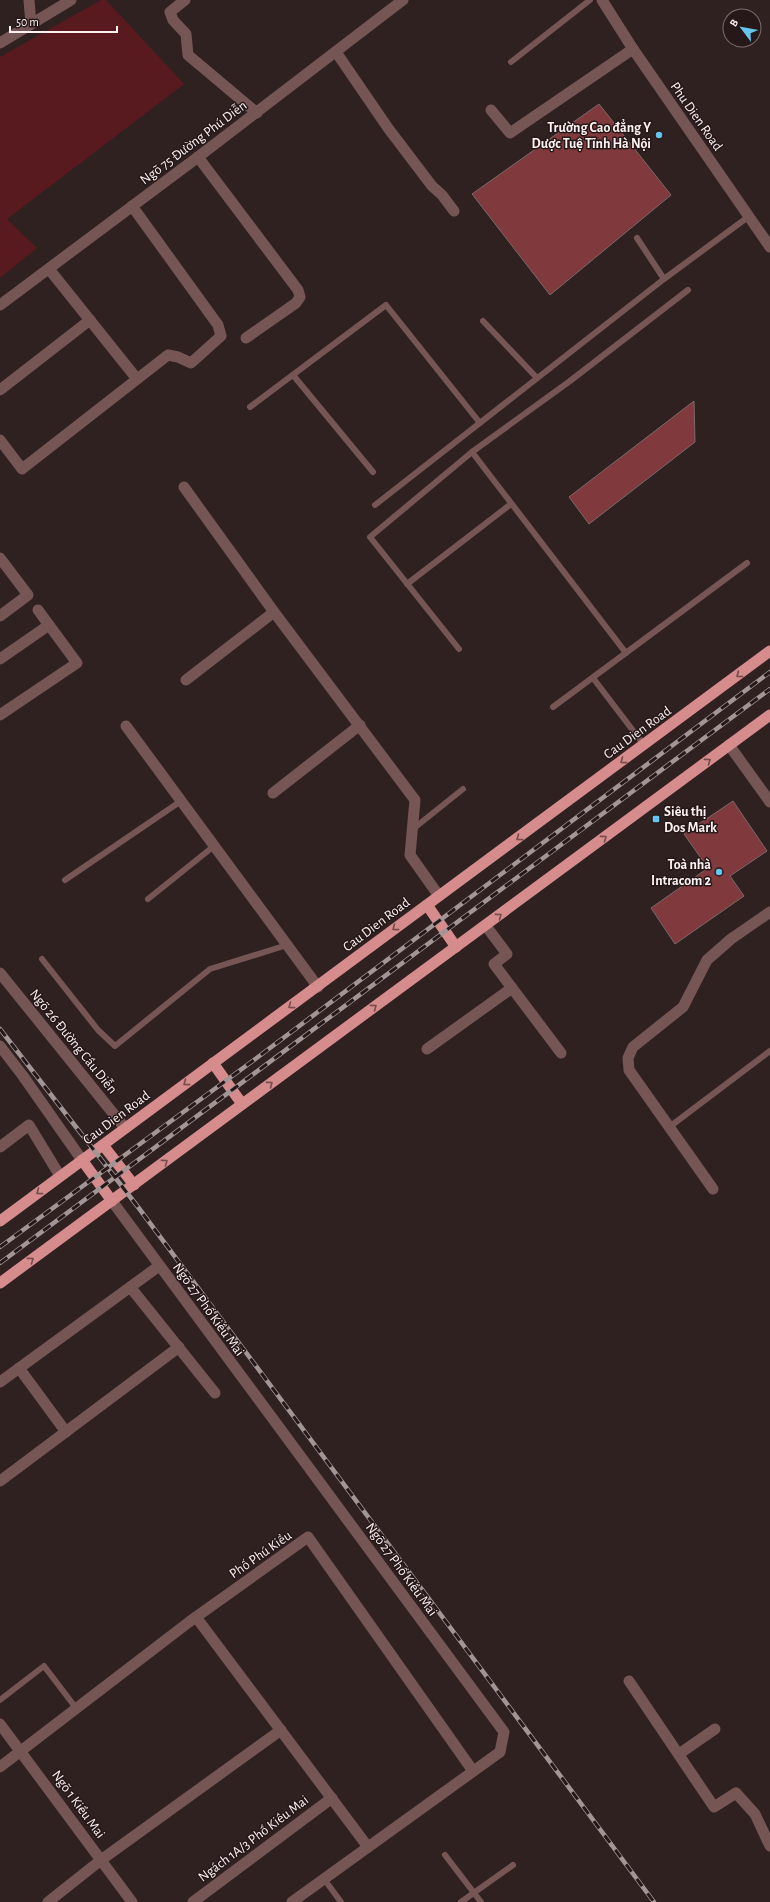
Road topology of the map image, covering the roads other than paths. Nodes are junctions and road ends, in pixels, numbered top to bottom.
1 (29, 0) edge
2 (71, 0) edge
3 (184, 0) edge
4 (403, 0) edge
5 (590, 0) edge
6 (602, 0) edge
7 (32, 24) junction
8 (0, 43) edge
9 (633, 49) junction
10 (336, 52) junction
11 (511, 62) dead end
12 (491, 110) dead end
13 (257, 112) junction
14 (198, 158) junction
15 (132, 206) junction
16 (454, 210) dead end
17 (748, 217) junction
18 (637, 238) dead end
19 (770, 247) edge
20 (48, 269) junction
21 (664, 279) junction
22 (688, 290) dead end
23 (0, 305) edge
24 (90, 320) junction
25 (483, 321) dead end
26 (246, 338) dead end
27 (293, 375) junction
28 (537, 378) junction
29 (137, 379) junction
30 (0, 390) edge
31 (250, 407) dead end
32 (480, 423) junction
33 (0, 440) edge
34 (472, 452) junction
35 (373, 472) dead end
36 (184, 487) dead end
37 (512, 504) junction
38 (374, 505) dead end
39 (0, 558) edge
40 (747, 563) dead end
41 (407, 584) junction
42 (38, 610) dead end
43 (274, 612) junction
44 (0, 616) edge
45 (49, 625) junction
46 (459, 649) dead end
47 (770, 651) edge
48 (626, 653) junction
49 (0, 659) edge
50 (593, 678) junction
51 (186, 680) dead end
52 (553, 707) dead end
53 (0, 715) edge
54 (770, 715) edge
55 (360, 725) junction
56 (126, 726) dead end
57 (644, 745) junction
58 (729, 745) junction
59 (463, 789) dead end
60 (273, 793) dead end
61 (181, 801) junction
62 (770, 802) edge
63 (413, 829) junction
64 (214, 846) junction
65 (65, 880) dead end
66 (439, 896) junction
67 (148, 899) dead end
68 (427, 905) junction
69 (770, 912) edge
70 (486, 926) junction
71 (287, 945) junction
72 (456, 947) junction
73 (42, 959) dead end
74 (0, 973) edge
75 (318, 987) junction
76 (512, 988) junction
77 (0, 1046) edge
78 (427, 1049) dead end
79 (770, 1050) edge
80 (561, 1053) dead end
81 (213, 1064) junction
82 (242, 1104) junction
83 (125, 1128) junction
84 (668, 1128) junction
85 (103, 1145) junction
86 (0, 1147) edge
87 (82, 1160) junction
88 (60, 1176) junction
89 (134, 1185) junction
90 (713, 1189) dead end
91 (112, 1201) junction
92 (0, 1221) edge
93 (159, 1266) junction
94 (0, 1283) edge
95 (131, 1288) junction
96 (179, 1347) junction
97 (19, 1368) junction
98 (0, 1382) edge
99 (215, 1393) dead end
100 (66, 1432) junction
101 (0, 1481) edge
102 (196, 1617) junction
103 (630, 1681) dead end
104 (0, 1700) edge
105 (76, 1708) junction
106 (0, 1724) edge
107 (281, 1730) junction
108 (715, 1730) dead end
109 (21, 1751) junction
110 (679, 1754) junction
111 (0, 1767) edge
112 (473, 1771) junction
113 (332, 1798) junction
114 (770, 1846) edge
115 (368, 1847) junction
116 (445, 1855) dead end
117 (101, 1860) junction
118 (513, 1865) dead end
119 (324, 1879) junction
120 (474, 1893) junction
121 (48, 1902) edge
122 (132, 1902) edge
123 (193, 1902) edge
124 (292, 1902) edge
125 (341, 1902) edge
126 (461, 1902) edge
127 (481, 1902) edge

1 - 7 street
2 - 7 street
3 - 13 street
4 - 10 street, Ngõ 75 Đường Phú Diễn
5 - 11 lane
6 - 9 street, Phu Dien Road
7 - 8 street
9 - 12 street
9 - 17 street, Phu Dien Road
10 - 13 street, Ngõ 75 Đường Phú Diễn
10 - 16 street
13 - 14 street, Ngõ 75 Đường Phú Diễn
14 - 15 street, Ngõ 75 Đường Phú Diễn
14 - 26 street
15 - 20 street, Ngõ 75 Đường Phú Diễn
15 - 29 street
17 - 19 street, Phu Dien Road
17 - 21 lane
18 - 21 lane
20 - 23 street, Ngõ 75 Đường Phú Diễn
20 - 24 street
21 - 28 lane
22 - 34 lane
24 - 29 street
24 - 30 street
25 - 28 lane
27 - 31 lane
27 - 32 lane
27 - 35 lane
28 - 32 lane
29 - 33 street
32 - 38 lane
34 - 37 lane
34 - 41 lane
36 - 43 street
37 - 41 lane
37 - 48 lane
39 - 44 street
40 - 48 lane
41 - 46 lane
42 - 45 street
43 - 51 street
43 - 55 street
45 - 49 street
45 - 53 street
47 -> 57 highway, Cau Dien Road
48 - 50 lane
50 - 52 lane
50 - 57 lane
54 - 58 highway
55 - 60 street
55 - 63 street
56 - 61 street
57 -> 66 highway, Cau Dien Road
58 - 62 street
70 -> 58 highway
59 - 63 lane
61 - 64 street
61 - 65 lane
63 - 66 street
64 - 67 lane
64 - 71 street
66 - 68 highway, Cau Dien Road
68 - 72 highway
68 -> 75 highway, Cau Dien Road
69 - 84 street
70 - 72 highway
70 - 76 street
71 - 73 lane
71 - 75 street
82 -> 72 highway
74 - 83 street, Ngõ 26 Đường Cầu Diễn
75 -> 81 highway, Cau Dien Road
76 - 78 street
76 - 80 street
77 - 87 street
79 - 84 lane
81 - 82 highway
81 -> 83 highway, Cau Dien Road
89 -> 82 highway
83 - 85 highway, Cau Dien Road
84 - 90 street
85 - 87 highway, Cau Dien Road
85 - 89 highway
86 - 88 street
87 - 88 highway, Cau Dien Road
87 - 91 highway
88 -> 92 highway, Cau Dien Road
89 - 91 highway
91 - 93 street, Ngõ 27 Phố Kiều Mai
94 -> 91 highway
93 - 95 street
93 - 112 street, Ngõ 27 Phố Kiều Mai
95 - 96 street
95 - 97 street
96 - 99 street
96 - 100 street
97 - 98 street
97 - 100 street
100 - 101 street
102 - 105 street, Phố Phú Kiều
102 - 107 street
102 - 112 street, Phố Phú Kiều
103 - 110 street
104 - 105 lane
105 - 109 street, Phố Phú Kiều
106 - 109 street, Ngõ 1 Kiều Mai
107 - 113 street
107 - 117 street
108 - 110 street
109 - 111 street, Phố Phú Kiều
109 - 117 street, Ngõ 1 Kiều Mai
110 - 114 street
112 - 115 street, Ngõ 27 Phố Kiều Mai
113 - 115 street
113 - 123 street, Ngách 1A/3 Phố Kiều Mai
115 - 119 street, Ngõ 27 Phố Kiều Mai
116 - 120 lane
117 - 121 street
117 - 122 street, Ngõ 1 Kiều Mai
118 - 120 lane
119 - 124 street, Ngõ 27 Phố Kiều Mai
119 - 125 lane
120 - 126 lane
120 - 127 lane

